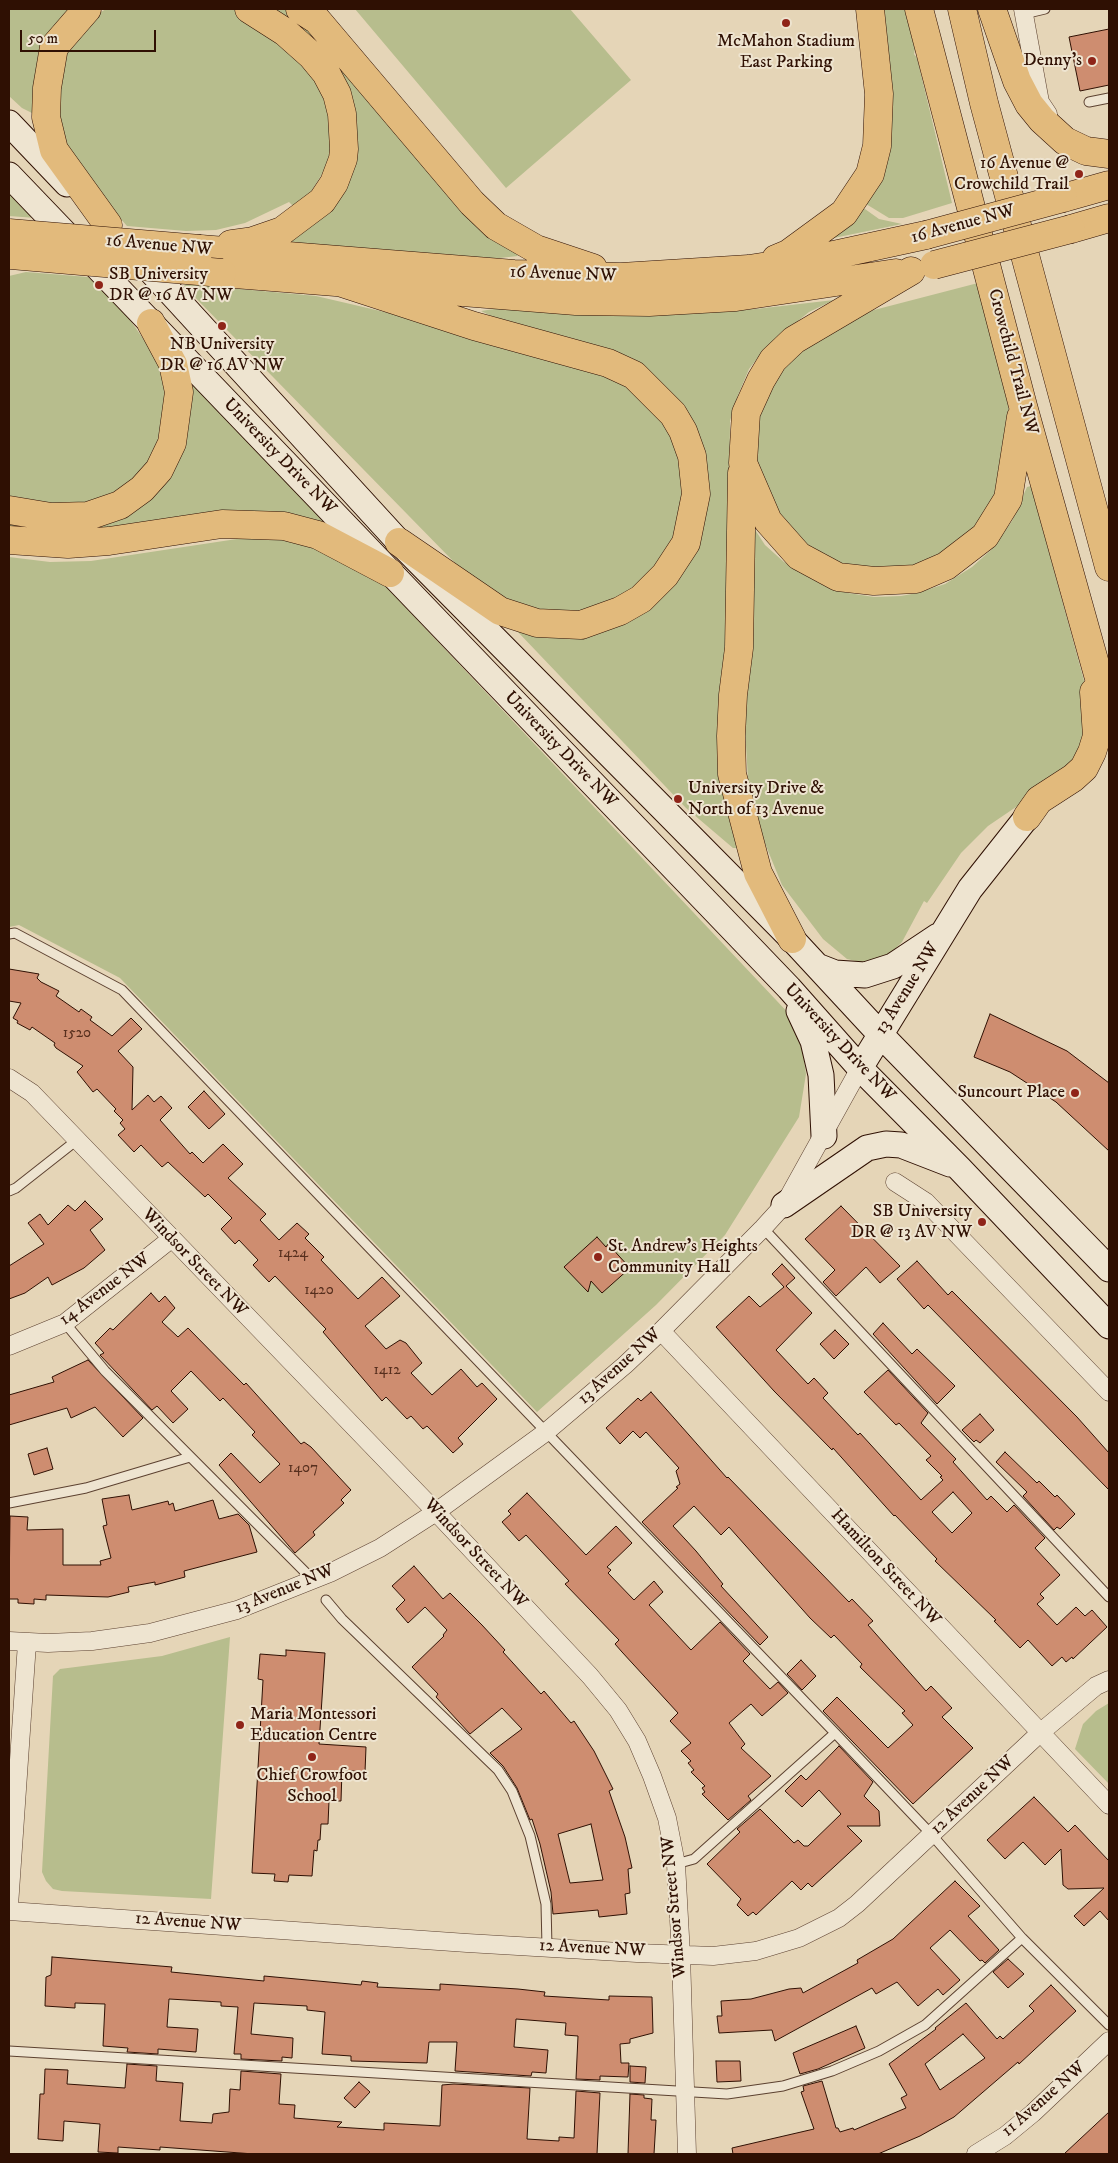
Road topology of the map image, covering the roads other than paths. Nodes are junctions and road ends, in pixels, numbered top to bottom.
1 (87, 9) edge
2 (249, 9) edge
3 (300, 9) edge
4 (870, 9) edge
5 (919, 9) edge
6 (962, 9) edge
7 (992, 9) edge
8 (1045, 9) edge
9 (1024, 12) edge
10 (1109, 98) edge
11 (1089, 102) dead end
12 (9, 123) edge
13 (1065, 142) junction
14 (1109, 154) edge
15 (9, 175) edge
16 (1109, 185) edge
17 (1109, 218) edge
18 (108, 225) junction
19 (200, 249) junction
20 (9, 250) edge
21 (922, 268) junction
22 (749, 269) junction
23 (621, 277) junction
24 (339, 282) junction
25 (151, 323) junction
26 (1022, 406) junction
27 (743, 463) junction
28 (9, 510) edge
29 (9, 540) edge
30 (399, 542) junction
31 (1109, 567) edge
32 (390, 573) junction
33 (1095, 660) junction
34 (1109, 714) edge
35 (1027, 817) joint
36 (944, 932) junction
37 (9, 934) edge
38 (792, 939) junction
39 (816, 965) junction
40 (789, 988) junction
41 (880, 1034) junction
42 (860, 1068) junction
43 (9, 1078) edge
44 (824, 1136) junction
45 (77, 1140) junction
46 (960, 1169) junction
47 (895, 1182) dead end
48 (9, 1191) edge
49 (784, 1205) junction
50 (763, 1228) junction
51 (171, 1239) junction
52 (1109, 1269) edge
53 (65, 1323) junction
54 (1109, 1326) edge
55 (661, 1332) junction
56 (9, 1346) edge
57 (1109, 1392) edge
58 (546, 1432) junction
59 (190, 1457) junction
60 (9, 1503) edge
61 (436, 1512) junction
62 (314, 1581) junction
63 (1109, 1597) edge
64 (326, 1600) dead end
65 (9, 1641) edge
66 (27, 1643) junction
67 (1109, 1680) edge
68 (1041, 1732) junction
69 (835, 1733) junction
70 (14, 1779) edge
71 (1109, 1805) edge
72 (931, 1834) junction
73 (676, 1864) junction
74 (9, 1906) edge
75 (9, 1911) edge
76 (1022, 1938) junction
77 (547, 1947) junction
78 (681, 1955) junction
79 (1109, 2025) edge
80 (1109, 2041) edge
81 (9, 2051) edge
82 (686, 2093) junction
83 (687, 2154) edge
84 (976, 2154) edge

1 - 18 highway
2 - 19 highway
3 - 23 highway
4 - 22 highway
5 - 26 highway, Crowchild Trail NW
6 - 31 highway
7 - 13 highway
8 - 9 lane
9 - 13 street
10 - 11 lane
12 - 18 street, University Drive NW
13 - 14 highway
15 - 25 street, University Drive NW
16 - 22 highway, 16 Avenue NW, bridge
17 - 21 highway, 16 Avenue NW, bridge
18 - 30 street, University Drive NW
19 - 20 highway, 16 Avenue NW, bridge
19 - 23 highway, 16 Avenue NW
20 - 24 highway, 16 Avenue NW, bridge
21 - 24 highway, 16 Avenue NW
21 - 27 highway
22 - 23 highway, 16 Avenue NW
24 - 30 highway
25 - 28 highway
25 - 32 street, University Drive NW
26 - 27 highway
26 - 33 highway, Crowchild Trail NW
27 - 38 highway
29 - 32 highway
30 - 38 street, University Drive NW
32 - 40 street, University Drive NW
33 - 34 highway, Crowchild Trail NW
33 - 35 highway
35 - 36 street, 13 Avenue NW
36 - 39 street
36 - 41 street, 13 Avenue NW
37 - 58 lane
38 - 39 street, University Drive NW
39 - 41 street, University Drive NW
40 - 42 street, University Drive NW
40 - 44 street
41 - 42 street, 13 Avenue NW
41 - 52 street, University Drive NW
42 - 44 street, 13 Avenue NW
42 - 46 street, University Drive NW
43 - 45 street, Windsor Street NW
44 - 49 street, 13 Avenue NW
45 - 48 lane
45 - 51 street, Windsor Street NW
46 - 49 street
46 - 54 street, University Drive NW
47 - 57 street
49 - 50 street, 13 Avenue NW
50 - 55 street, 13 Avenue NW
50 - 63 lane
51 - 53 street, 14 Avenue NW
51 - 61 street, Windsor Street NW
53 - 56 street, 14 Avenue NW
53 - 59 lane
55 - 58 street, 13 Avenue NW
55 - 68 street, Hamilton Street NW
58 - 61 street, 13 Avenue NW
58 - 69 lane
59 - 60 lane
59 - 62 lane
61 - 62 street, 13 Avenue NW
61 - 73 street, Windsor Street NW
62 - 66 street, 13 Avenue NW
64 - 77 lane
65 - 66 street, 13 Avenue NW
66 - 70 street
67 - 68 street, 12 Avenue NW
68 - 71 street, Hamilton Street NW
68 - 72 street, 12 Avenue NW
69 - 72 lane
69 - 73 lane
70 - 74 street
72 - 76 lane
72 - 78 street, 12 Avenue NW
73 - 78 street, Windsor Street NW
75 - 77 street, 12 Avenue NW
76 - 79 lane
76 - 82 lane
77 - 78 street, 12 Avenue NW
78 - 82 street, Windsor Street NW
80 - 84 street, 11 Avenue NW
81 - 82 lane
82 - 83 street, Windsor Street NW

